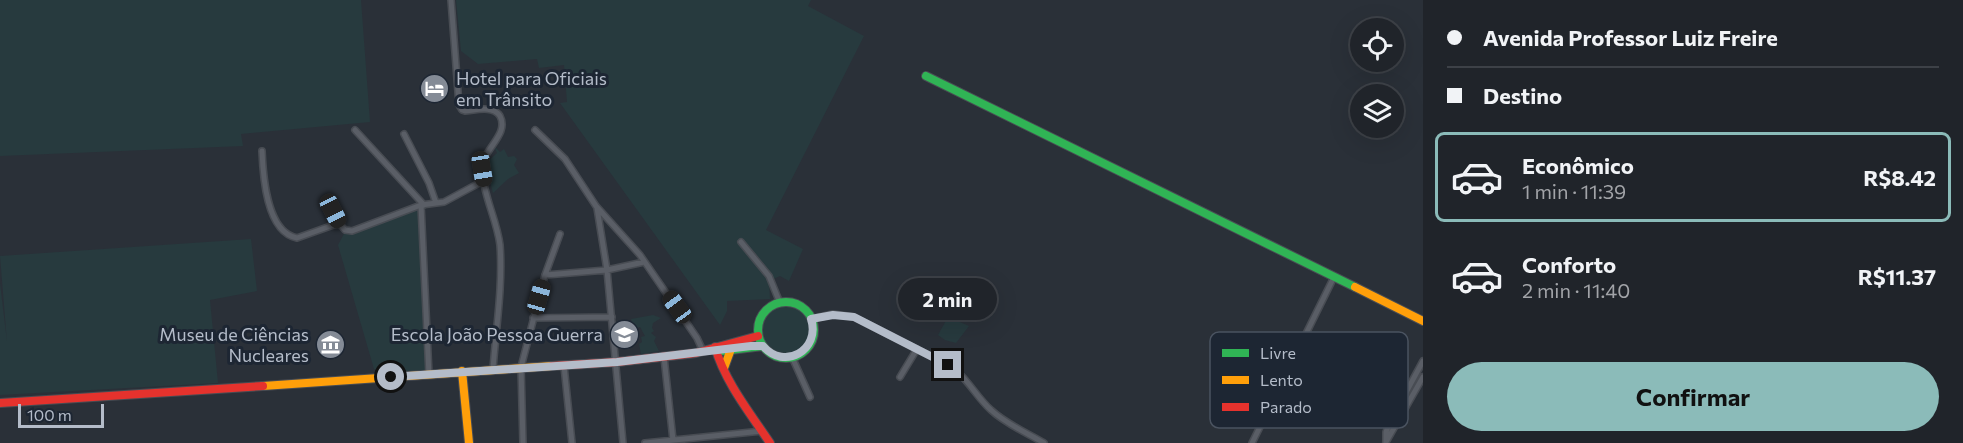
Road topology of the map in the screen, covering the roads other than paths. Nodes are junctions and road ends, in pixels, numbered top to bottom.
1 (451, 0) edge
2 (926, 76) dead end
3 (355, 130) dead end
4 (535, 130) dead end
5 (404, 134) dead end
6 (262, 151) dead end
7 (483, 182) junction
8 (327, 198) dead end
9 (436, 203) junction
10 (423, 205) junction
11 (597, 206) junction
12 (339, 223) junction
13 (560, 234) dead end
14 (741, 242) dead end
15 (644, 262) junction
16 (607, 270) junction
17 (545, 276) junction
18 (1334, 277) junction
19 (780, 303) junction
20 (612, 317) junction
21 (533, 318) junction
22 (811, 319) junction
23 (1423, 321) edge
24 (1307, 332) edge
25 (758, 336) junction
26 (763, 346) junction
27 (716, 349) junction
28 (731, 349) junction
29 (917, 349) junction
30 (703, 351) junction
31 (663, 357) junction
32 (792, 357) junction
33 (1423, 361) edge
34 (617, 362) junction
35 (564, 366) junction
36 (520, 367) junction
37 (724, 368) junction
38 (493, 369) junction
39 (462, 371) junction
40 (429, 375) junction
41 (900, 377) dead end
42 (1423, 377) edge
43 (1408, 389) edge
44 (810, 398) dead end
45 (0, 403) edge
46 (1408, 403) edge
47 (1259, 428) edge
48 (1394, 428) edge
49 (762, 431) junction
50 (717, 436) junction
51 (673, 440) junction
52 (1386, 442) edge
53 (469, 443) edge
54 (523, 443) edge
55 (572, 443) edge
56 (623, 443) edge
57 (645, 443) edge
58 (721, 443) edge
59 (770, 443) edge
60 (1044, 443) edge
61 (1252, 443) edge

1 - 7 street
2 - 18 main road
3 - 10 street
4 - 11 street
5 - 9 street
6 - 12 street
7 - 9 street
7 - 38 street
8 - 12 street
9 - 10 street
10 - 12 street
10 - 40 street
11 - 15 street
11 - 16 street
13 - 17 street
14 - 19 street
15 - 16 street
15 - 30 street
16 - 17 street
16 - 20 street
17 - 21 street
18 - 23 main road
18 - 24 street
19 - 22 main road
19 - 25 main road
20 - 21 street
20 - 34 street
21 - 36 street
22 - 29 street
22 - 32 main road
25 - 26 main road
25 - 27 main road
26 - 28 main road
26 - 32 main road
27 - 28 main road
27 - 30 main road
27 - 37 main road
28 - 37 main road
29 - 41 street
29 - 60 street
30 - 31 main road
31 - 34 main road
31 - 51 street
32 - 44 street
33 - 43 street
34 - 35 main road
34 - 56 street
35 - 36 main road
35 - 55 street
36 - 38 main road
36 - 54 street
37 - 49 main road
38 - 39 main road
39 - 40 main road
39 - 53 main road
40 - 45 main road
42 - 46 street
47 - 61 street
48 - 52 street
49 - 50 street
49 - 59 main road
50 - 51 street
50 - 58 street
51 - 57 street

